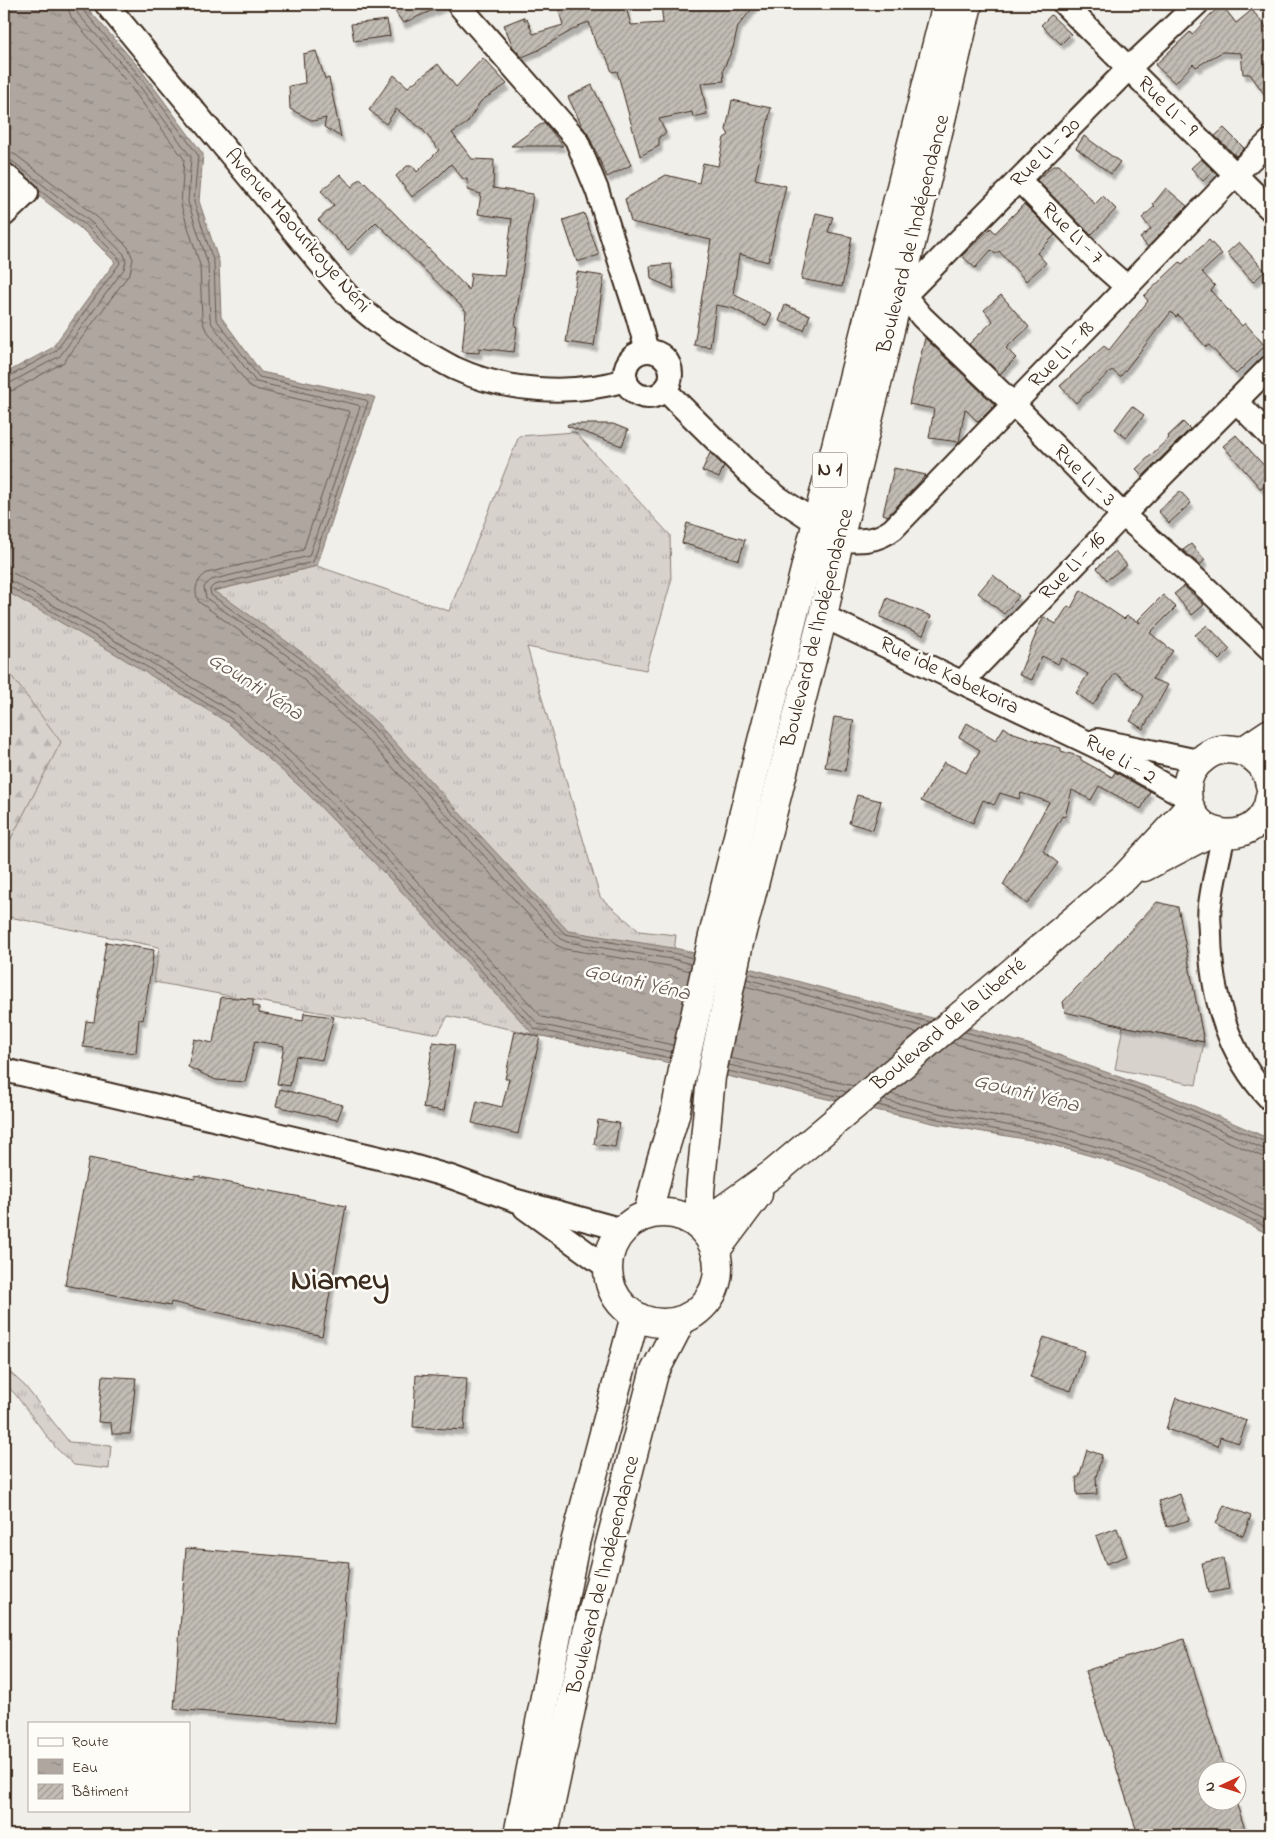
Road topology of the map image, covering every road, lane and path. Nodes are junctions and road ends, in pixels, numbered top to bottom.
1 (106, 4) edge
2 (458, 4) edge
3 (947, 4) edge
4 (968, 4) edge
5 (1064, 4) edge
6 (1197, 4) edge
7 (1129, 68) junction
8 (1270, 141) edge
9 (4, 174) edge
10 (1236, 175) junction
11 (1019, 180) junction
12 (1270, 209) edge
13 (4, 215) edge
14 (904, 287) junction
15 (1127, 287) junction
16 (647, 351) junction
17 (1270, 367) edge
18 (626, 380) junction
19 (665, 390) junction
20 (1236, 401) junction
21 (1014, 406) junction
22 (1270, 436) edge
23 (1123, 515) junction
24 (816, 523) junction
25 (840, 540) junction
26 (823, 616) junction
27 (1270, 649) edge
28 (962, 682) junction
29 (1270, 733) edge
30 (1076, 736) junction
31 (1243, 752) junction
32 (1198, 761) junction
33 (1188, 802) junction
34 (1268, 806) edge
35 (1219, 833) junction
36 (1124, 878) junction
37 (4, 1070) edge
38 (1270, 1099) edge
39 (774, 1173) junction
40 (514, 1200) junction
41 (648, 1214) junction
42 (700, 1226) junction
43 (623, 1230) junction
44 (716, 1250) junction
45 (608, 1268) junction
46 (635, 1316) junction
47 (681, 1321) junction
48 (518, 1835) edge
49 (544, 1835) edge

1 - 18 street, Avenue Maourikoye Néni
2 - 16 street
3 - 24 main road, Boulevard de l'Indépendance / N 1
4 - 14 main road, Boulevard de l'Indépendance
5 - 7 street, Rue LI - 9
6 - 7 street, Rue LI - 20
7 - 10 street, Rue LI - 9
7 - 11 street, Rue LI - 20
8 - 10 street, Rue LI - 18
9 - 13 street
10 - 12 street, Rue LI - 9
10 - 15 street, Rue LI - 18
11 - 14 street, Rue LI - 20
11 - 15 street, Rue LI - 7
14 - 21 street, Rue LI - 3
14 - 25 main road, Boulevard de l'Indépendance
15 - 21 street, Rue LI - 18
16 - 18 street
16 - 19 street
17 - 20 street, Rue LI - 16
18 - 19 street
19 - 24 street
20 - 22 street
20 - 23 street, Rue LI - 16
21 - 23 street, Rue LI - 3
21 - 25 street, Rue LI - 18
23 - 27 street, Rue LI - 3
23 - 28 street, Rue LI - 16
24 - 41 main road, Boulevard de l'Indépendance / N 1
25 - 26 main road, Boulevard de l'Indépendance
26 - 28 street, Rue ide Kabekoira
26 - 42 main road, Boulevard de l'Indépendance
28 - 30 street, Rue ide Kabekoira
29 - 31 main road
30 - 32 street, Rue Li - 2
30 - 33 street, Rue Li - 2
31 - 32 main road
31 - 34 main road
32 - 33 main road
33 - 35 main road
33 - 36 main road, Boulevard de la Liberté
34 - 35 main road
35 - 36 main road, Boulevard de la Liberté
35 - 38 street
36 - 39 main road, Boulevard de la Liberté
37 - 40 street
39 - 42 main road, Boulevard de la Liberté
39 - 44 main road, Boulevard de la Liberté
40 - 43 street
40 - 45 street
41 - 42 main road
41 - 43 main road
42 - 44 main road
43 - 45 main road
44 - 47 main road
45 - 46 main road
46 - 47 main road
46 - 48 main road, Boulevard de l'Indépendance
47 - 49 main road, Boulevard de l'Indépendance

